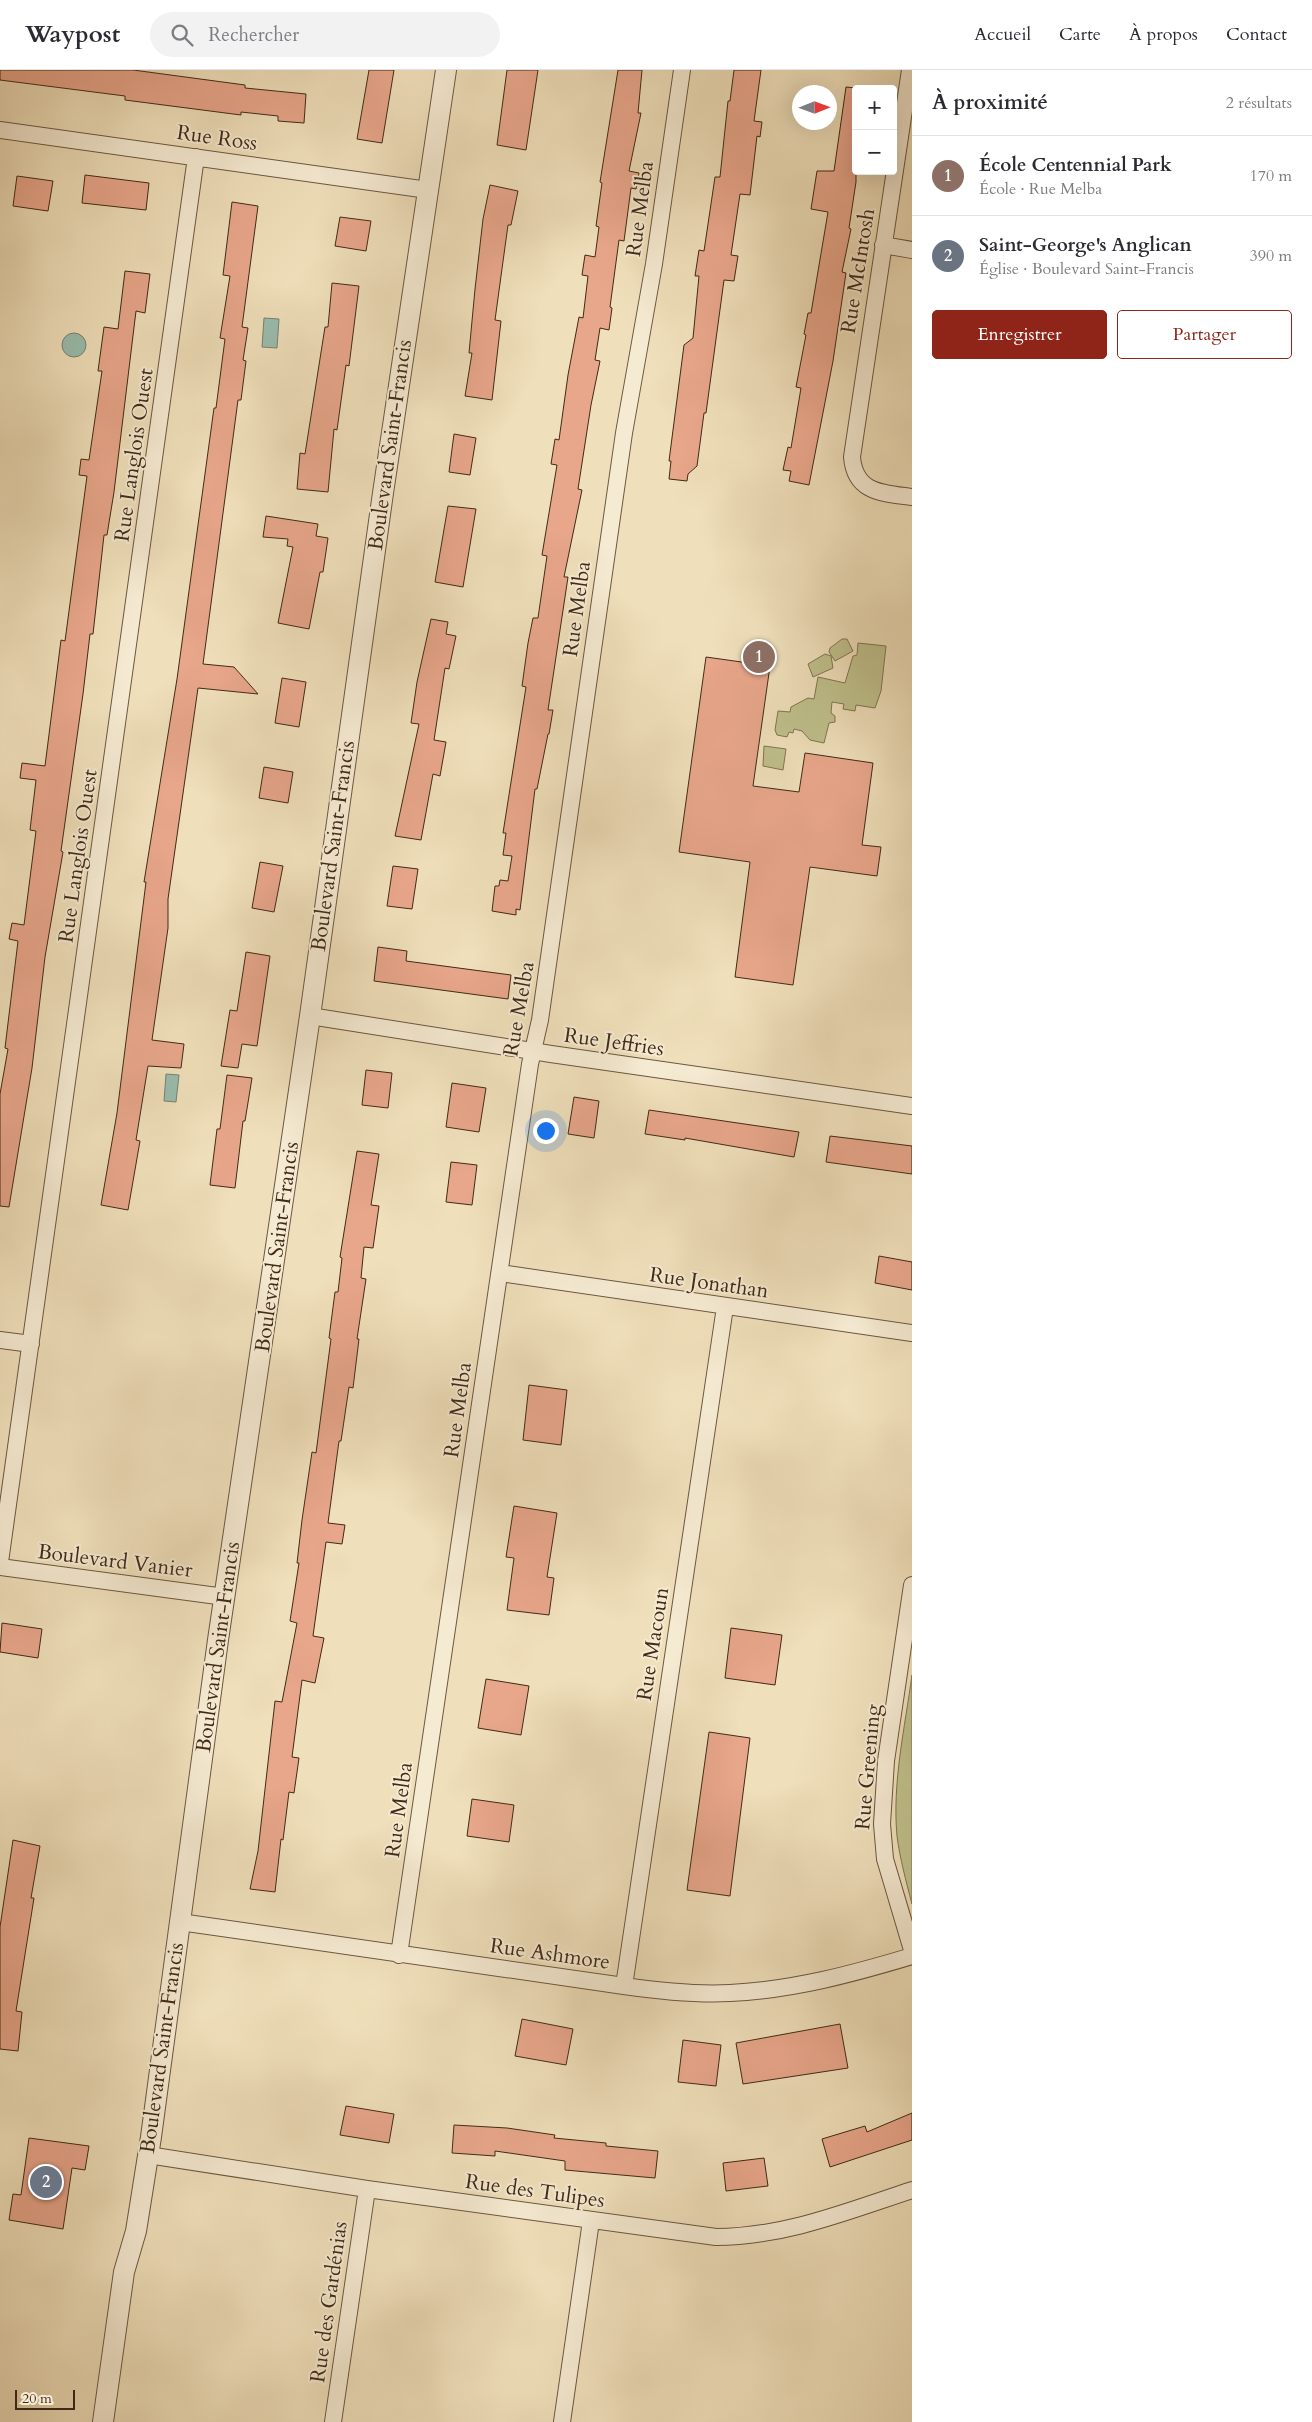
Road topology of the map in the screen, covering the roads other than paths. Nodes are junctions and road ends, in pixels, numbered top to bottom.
1 (446, 70) edge
2 (682, 70) edge
3 (910, 70) edge
4 (0, 130) edge
5 (196, 156) junction
6 (428, 190) junction
7 (883, 246) junction
8 (912, 250) edge
9 (912, 497) edge
10 (310, 1016) junction
11 (533, 1050) junction
12 (912, 1106) edge
13 (500, 1273) junction
14 (725, 1307) junction
15 (912, 1333) edge
16 (0, 1340) edge
17 (31, 1344) junction
18 (0, 1562) edge
19 (0, 1567) edge
20 (912, 1585) edge
21 (225, 1597) junction
22 (180, 1922) junction
23 (912, 1950) edge
24 (399, 1955) junction
25 (912, 1956) edge
26 (624, 1986) junction
27 (148, 2155) junction
28 (367, 2189) junction
29 (912, 2190) edge
30 (591, 2221) junction
31 (103, 2422) edge
32 (333, 2422) edge
33 (562, 2422) edge

1 - 6 street, Boulevard Saint-Francis
2 - 11 street, Rue Melba
3 - 7 street, Rue McIntosh
4 - 5 street, Rue Ross
5 - 6 street, Rue Ross
5 - 17 street, Rue Langlois Ouest
6 - 10 street, Boulevard Saint-Francis
7 - 8 street
7 - 9 street, Rue McIntosh
10 - 11 street, Rue Jeffries
10 - 21 street, Boulevard Saint-Francis
11 - 12 street, Rue Jeffries
11 - 13 street, Rue Melba
13 - 14 street, Rue Jonathan
13 - 24 street, Rue Melba
14 - 15 street, Rue Jonathan
14 - 26 street, Rue Macoun
16 - 17 street
17 - 18 street, Rue Langlois Ouest
19 - 21 street, Boulevard Vanier
20 - 23 street, Rue Greening
21 - 22 street, Boulevard Saint-Francis
22 - 24 street, Rue Ashmore
22 - 27 street, Boulevard Saint-Francis
24 - 26 street, Rue Ashmore
25 - 26 street, Rue Ashmore
27 - 28 street, Rue des Tulipes
27 - 31 street, Boulevard Saint-Francis
28 - 30 street, Rue des Tulipes
28 - 32 street, Rue des Gardénias
29 - 30 street, Rue des Tulipes
30 - 33 street

